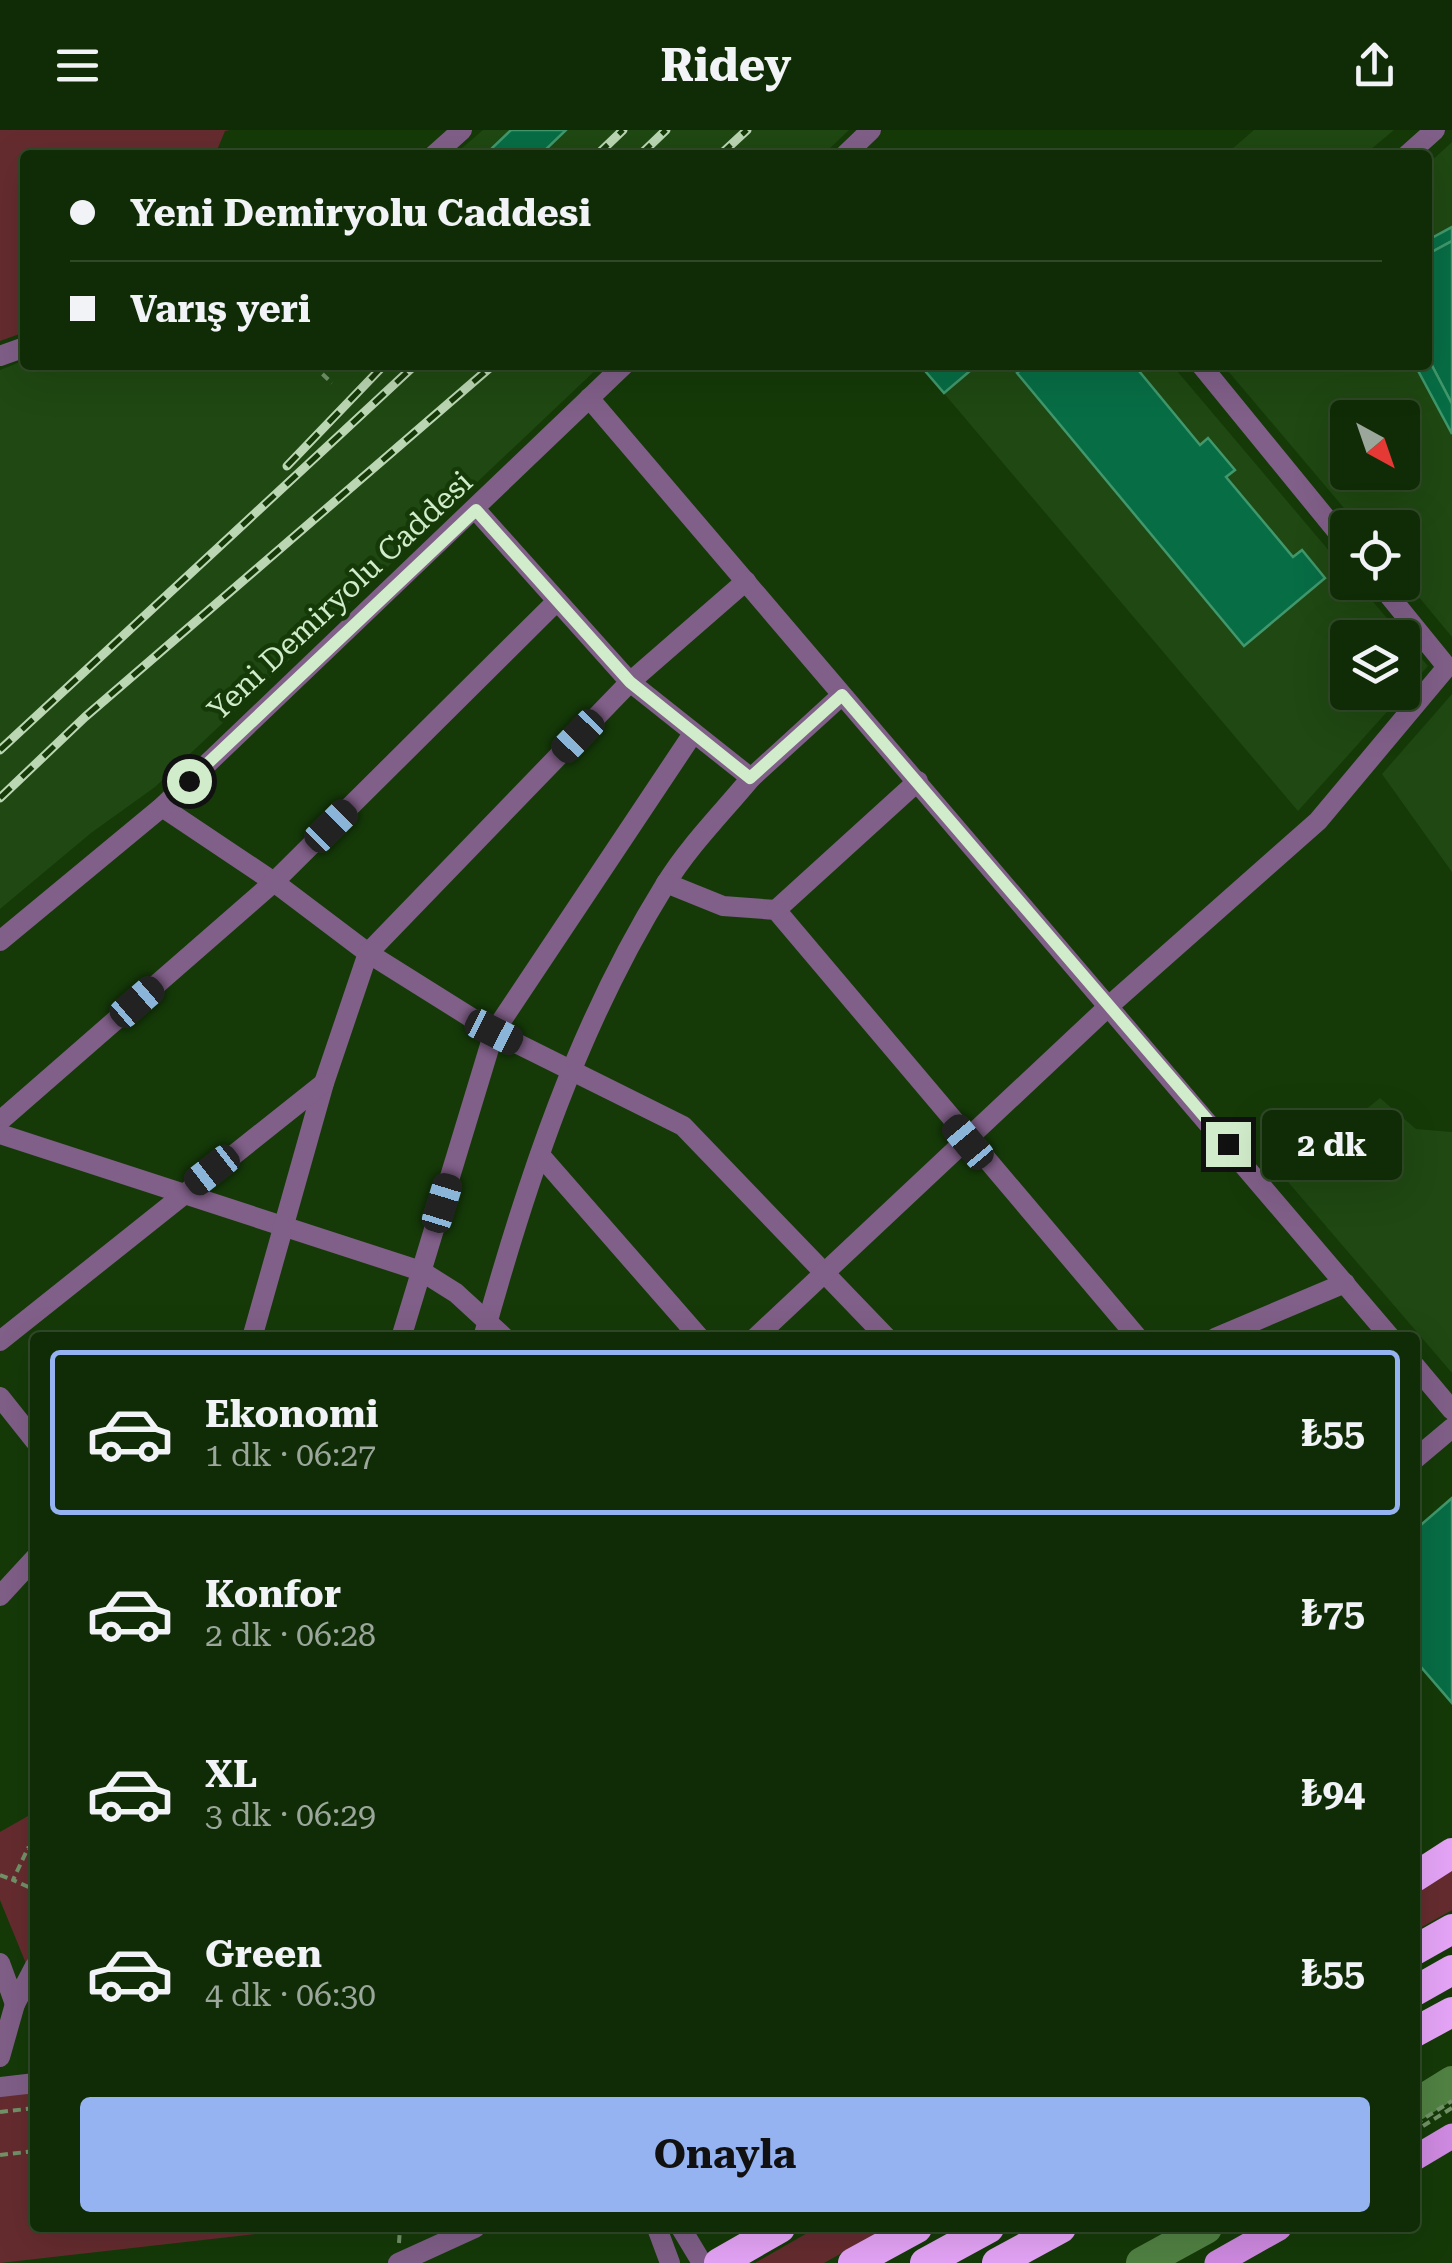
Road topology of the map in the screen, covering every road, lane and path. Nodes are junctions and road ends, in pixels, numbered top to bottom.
1 (462, 130) edge
2 (871, 130) edge
3 (1435, 130) edge
4 (440, 150) edge
5 (850, 150) edge
6 (1413, 150) edge
7 (318, 370) edge
8 (619, 370) edge
9 (1204, 370) edge
10 (332, 384) dead end
11 (589, 398) junction
12 (476, 510) junction
13 (1330, 523) edge
14 (746, 581) junction
15 (557, 600) junction
16 (1393, 600) edge
17 (630, 682) junction
18 (842, 695) junction
19 (692, 735) junction
20 (750, 778) junction
21 (918, 781) junction
22 (162, 807) junction
23 (274, 882) junction
24 (666, 882) junction
25 (776, 910) junction
26 (0, 942) edge
27 (368, 953) junction
28 (1110, 1005) junction
29 (494, 1032) junction
30 (568, 1069) junction
31 (324, 1083) junction
32 (0, 1121) edge
33 (0, 1134) edge
34 (968, 1142) junction
35 (540, 1154) junction
36 (185, 1192) junction
37 (285, 1224) junction
38 (421, 1271) junction
39 (826, 1273) junction
40 (1345, 1283) junction
41 (485, 1329) edge
42 (250, 1332) edge
43 (403, 1332) edge
44 (695, 1332) edge
45 (761, 1332) edge
46 (881, 1332) edge
47 (1133, 1332) edge
48 (1228, 1332) edge
49 (1386, 1332) edge
50 (0, 1341) edge
51 (1420, 1372) edge
52 (0, 1397) edge
53 (1452, 1410) edge
54 (1452, 1428) edge
55 (30, 1435) edge
56 (1420, 1455) edge
57 (27, 1580) edge
58 (0, 1596) edge
59 (30, 1849) edge
60 (1452, 1853) edge
61 (1420, 1874) edge
62 (0, 1875) edge
63 (14, 1880) junction
64 (30, 1888) edge
65 (1452, 1929) edge
66 (1420, 1947) edge
67 (0, 1963) edge
68 (1452, 1970) edge
69 (30, 1976) edge
70 (1420, 1988) edge
71 (15, 2004) junction
72 (1452, 2012) edge
73 (1420, 2029) edge
74 (0, 2056) edge
75 (30, 2084) edge
76 (0, 2088) edge
77 (1452, 2101) edge
78 (1452, 2108) edge
79 (30, 2109) edge
80 (0, 2112) edge
81 (1420, 2124) edge
82 (1452, 2124) edge
83 (1420, 2125) edge
84 (1452, 2136) edge
85 (1420, 2143) edge
86 (30, 2152) edge
87 (0, 2155) edge
88 (1420, 2155) edge
89 (465, 2232) edge
90 (658, 2232) edge
91 (683, 2232) edge
92 (773, 2232) edge
93 (909, 2232) edge
94 (982, 2232) edge
95 (1054, 2232) edge
96 (1272, 2232) edge
97 (1294, 2232) edge
98 (398, 2263) edge
99 (670, 2263) edge
100 (702, 2263) edge
101 (719, 2263) edge
102 (853, 2263) edge
103 (925, 2263) edge
104 (996, 2263) edge
105 (1217, 2263) edge
106 (1242, 2263) edge

1 - 4 street
2 - 5 street
3 - 6 street
7 - 10 path
8 - 11 street, Yeni Demiryolu Caddesi
9 - 13 street
11 - 12 street, Yeni Demiryolu Caddesi
11 - 14 street
12 - 15 street
12 - 22 street, Yeni Demiryolu Caddesi
14 - 17 street
14 - 18 street
15 - 17 street
15 - 23 street
16 - 28 street
17 - 19 street
17 - 27 street
18 - 20 street
18 - 21 street
19 - 20 street
19 - 29 street
20 - 24 street
21 - 25 street
21 - 28 street
22 - 23 street
22 - 26 street, Yeni Demiryolu Caddesi
23 - 27 street
23 - 32 street
24 - 25 street
24 - 30 street
25 - 34 street
27 - 29 street
27 - 31 street
28 - 34 street
28 - 40 street
29 - 30 street
29 - 38 street
30 - 35 street
30 - 39 street
31 - 36 street
31 - 37 street
33 - 36 street
34 - 39 street
34 - 47 street
35 - 41 street
35 - 44 street
36 - 37 street
36 - 50 street
37 - 38 street
37 - 42 street
38 - 41 street
38 - 43 street
39 - 45 street
39 - 46 street
40 - 48 street
40 - 49 street
51 - 53 street
52 - 55 street
54 - 56 street
57 - 58 street
59 - 63 path
60 - 61 highway
62 - 63 path
63 - 64 path
65 - 66 highway
67 - 71 street
68 - 70 highway
69 - 71 street
71 - 74 street
72 - 73 highway
75 - 76 street
77 - 81 path
78 - 83 path
79 - 80 path
82 - 85 main road
84 - 88 main road
86 - 87 path
89 - 98 street
90 - 99 street
91 - 100 street
92 - 101 highway
93 - 102 highway
94 - 103 highway
95 - 104 highway
96 - 105 main road
97 - 106 main road

